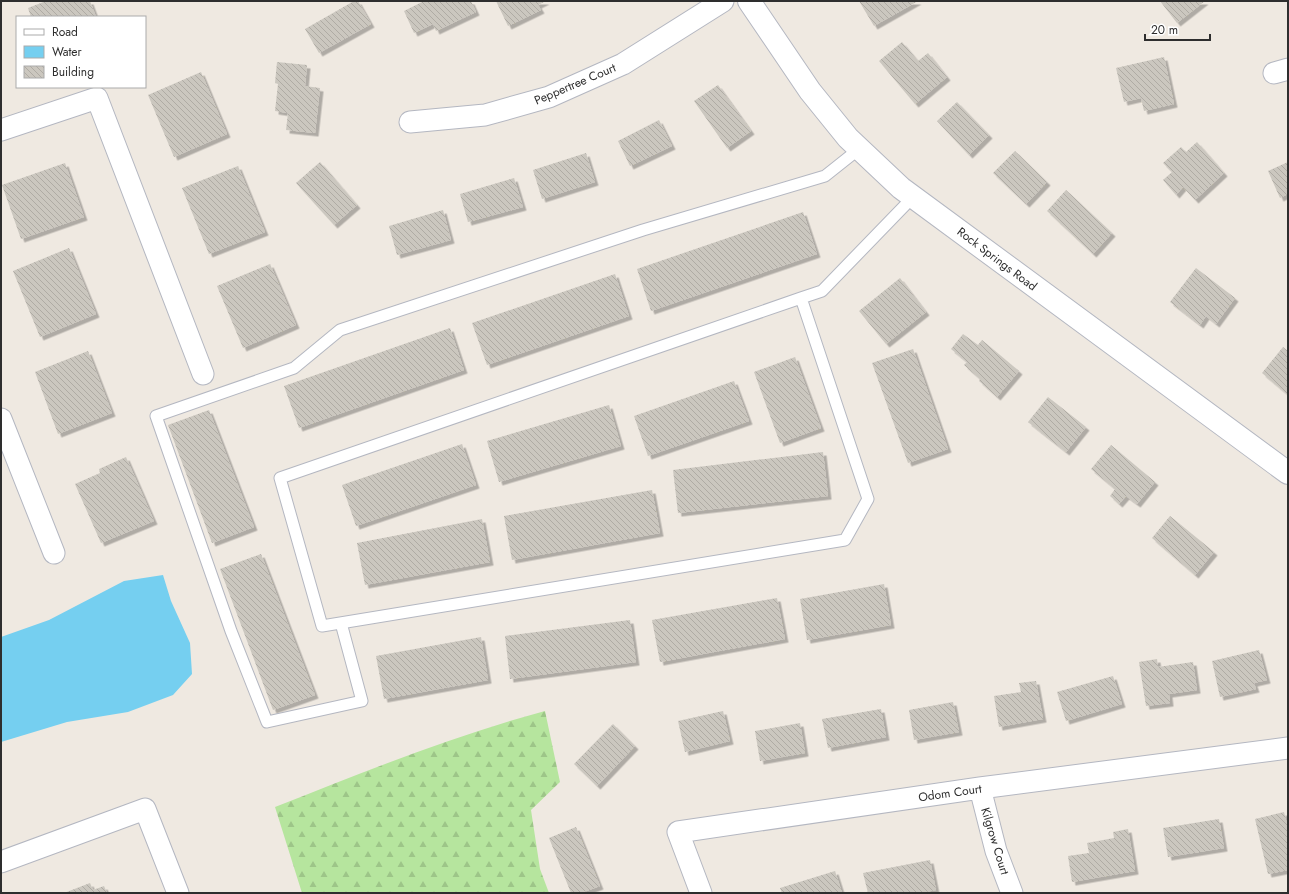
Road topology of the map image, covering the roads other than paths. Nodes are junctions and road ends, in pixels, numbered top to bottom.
1 (723, 1) edge
2 (749, 1) edge
3 (410, 122) dead end
4 (1, 130) edge
5 (860, 149) junction
6 (913, 197) junction
7 (801, 298) junction
8 (203, 374) dead end
9 (1, 419) edge
10 (5, 441) edge
11 (1288, 473) edge
12 (54, 553) dead end
13 (341, 623) junction
14 (1288, 748) edge
15 (980, 788) junction
16 (1, 862) edge
17 (178, 893) edge
18 (701, 893) edge
19 (1012, 893) edge

1 - 3 street, Peppertree Court
2 - 5 street, Rock Springs Road
4 - 8 street
5 - 6 street, Rock Springs Road
5 - 13 lane
6 - 7 lane
6 - 11 street, Rock Springs Road
7 - 13 lane
7 - 13 lane
9 - 10 street
10 - 12 street
14 - 15 street, Odom Court
15 - 18 street, Odom Court
15 - 19 street, Kilgrow Court
16 - 17 street

